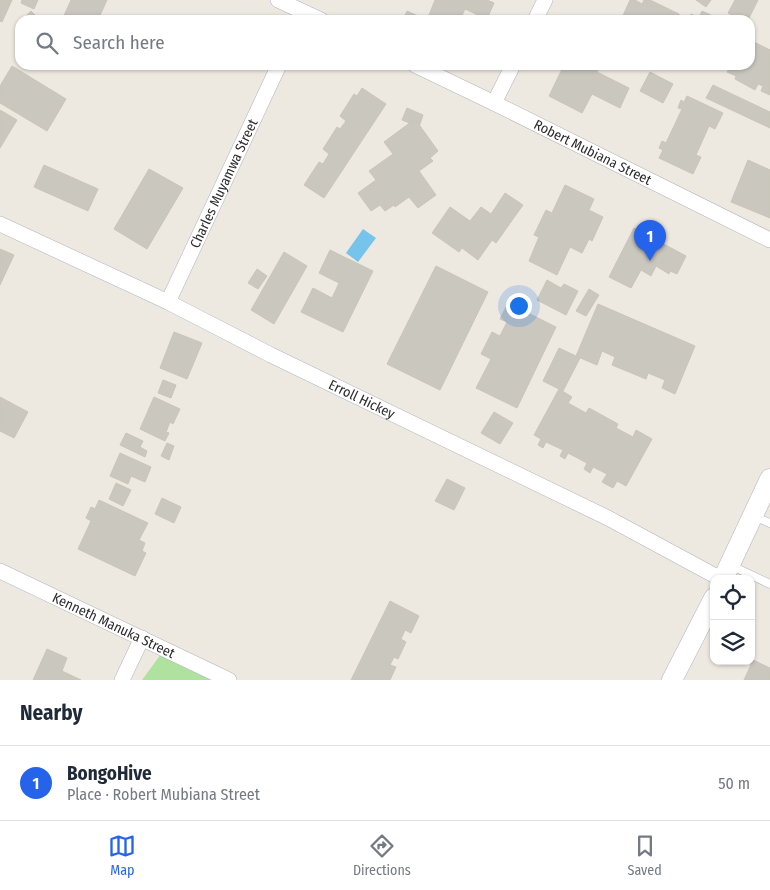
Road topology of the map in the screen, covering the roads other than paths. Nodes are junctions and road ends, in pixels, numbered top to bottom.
1 (278, 0) edge
2 (545, 0) edge
3 (300, 15) edge
4 (538, 15) edge
5 (277, 70) edge
6 (425, 70) edge
7 (510, 70) edge
8 (494, 103) junction
9 (0, 224) edge
10 (770, 240) edge
11 (168, 302) junction
12 (770, 479) edge
13 (762, 519) edge
14 (0, 571) edge
15 (725, 574) edge
16 (770, 584) edge
17 (710, 606) edge
18 (142, 638) junction
19 (122, 680) edge
20 (229, 680) edge
21 (672, 680) edge

1 - 3 street
2 - 4 street
5 - 11 street, Charles Muyamwa Street
6 - 8 street, Robert Mubiana Street
7 - 8 street
8 - 10 street, Robert Mubiana Street
9 - 11 street, Erroll Hickey
11 - 15 street, Erroll Hickey
12 - 13 main road
13 - 15 main road
14 - 18 street, Kenneth Manuka Street
15 - 16 lane
17 - 21 main road
18 - 19 street
18 - 20 street, Kenneth Manuka Street

